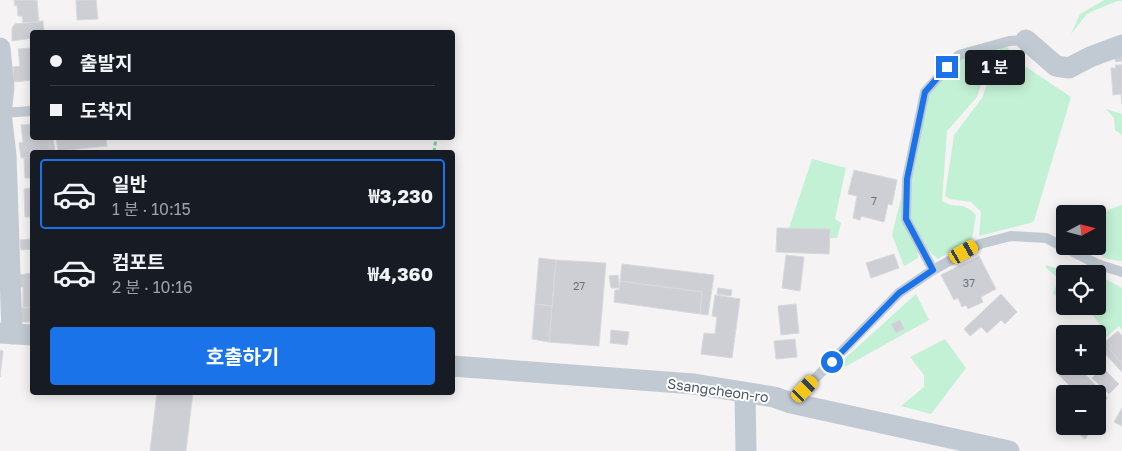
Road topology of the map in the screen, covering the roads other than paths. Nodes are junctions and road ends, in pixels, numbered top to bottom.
1 (1026, 40) joint
2 (1122, 45) edge
3 (0, 48) edge
4 (30, 111) edge
5 (1, 113) edge
6 (933, 270) junction
7 (1122, 272) edge
8 (6, 333) edge
9 (30, 335) edge
10 (455, 366) edge
11 (745, 393) junction
12 (791, 403) junction
13 (746, 451) edge
14 (1009, 451) edge

1 - 2 street
1 - 6 lane
3 - 5 street
4 - 5 lane
5 - 8 street
6 - 7 lane
6 - 12 lane
8 - 9 street
10 - 11 street, Ssangcheon-ro
11 - 12 street, Ssangcheon-ro
11 - 13 street
12 - 14 street, Ssangcheon-ro

